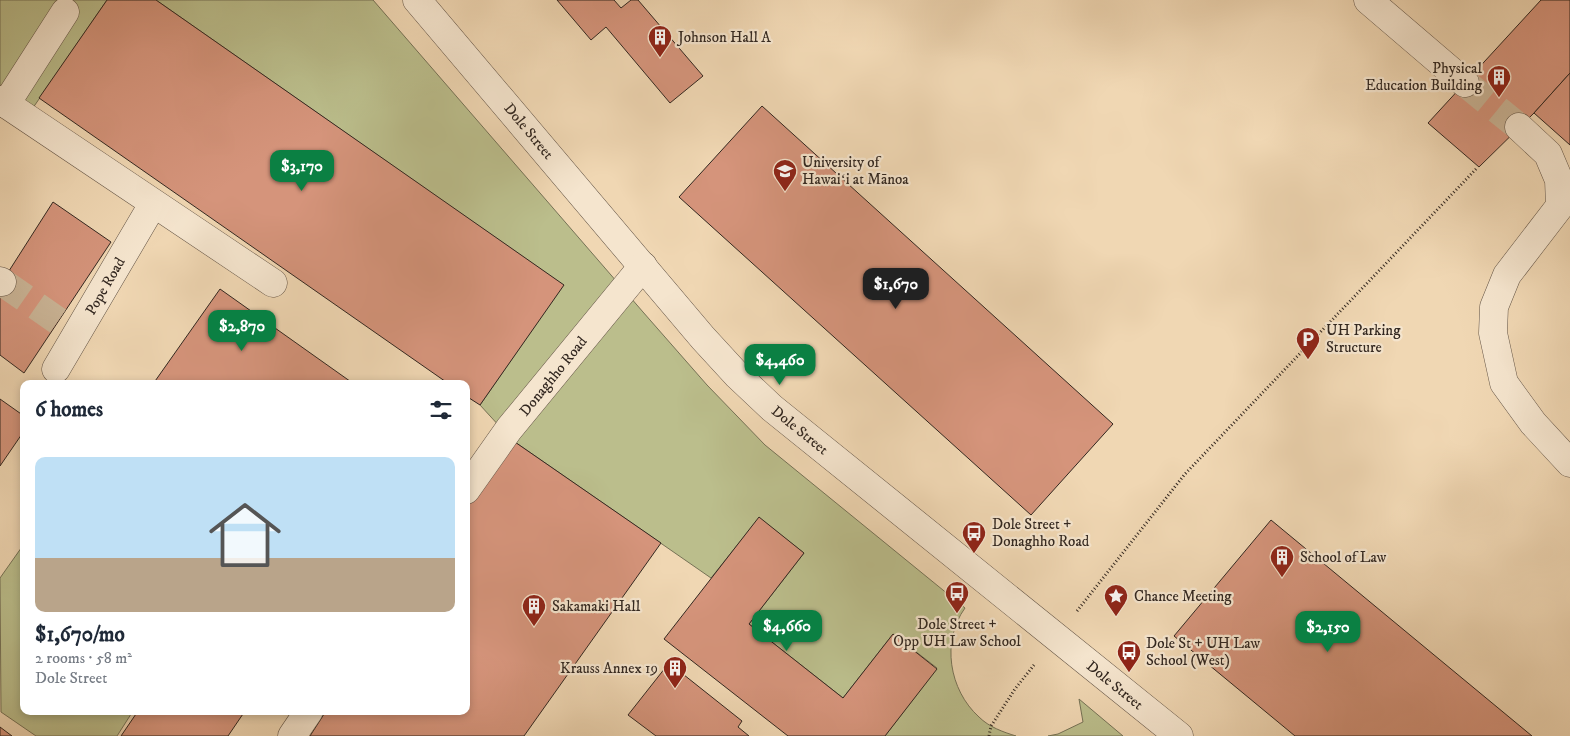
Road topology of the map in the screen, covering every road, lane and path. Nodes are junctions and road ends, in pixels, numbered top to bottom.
1 (417, 0) edge
2 (1368, 0) edge
3 (65, 12) dead end
4 (1465, 84) tunnel mouth
5 (3, 102) edge
6 (1519, 128) tunnel mouth
7 (1477, 168) dead end
8 (153, 204) junction
9 (643, 266) junction
10 (273, 283) dead end
11 (56, 369) dead end
12 (1570, 464) edge
13 (470, 484) edge
14 (1077, 611) dead end
15 (1034, 665) dead end
16 (307, 715) edge
17 (292, 736) edge
18 (989, 736) edge
19 (1179, 736) edge

1 - 9 street, Dole Street
2 - 4 street
3 - 5 street
5 - 8 street
6 - 12 street
7 - 14 path
8 - 10 street
8 - 11 street, Pope Road
9 - 13 street, Donaghho Road
9 - 19 street, Dole Street
15 - 18 path
16 - 17 street

